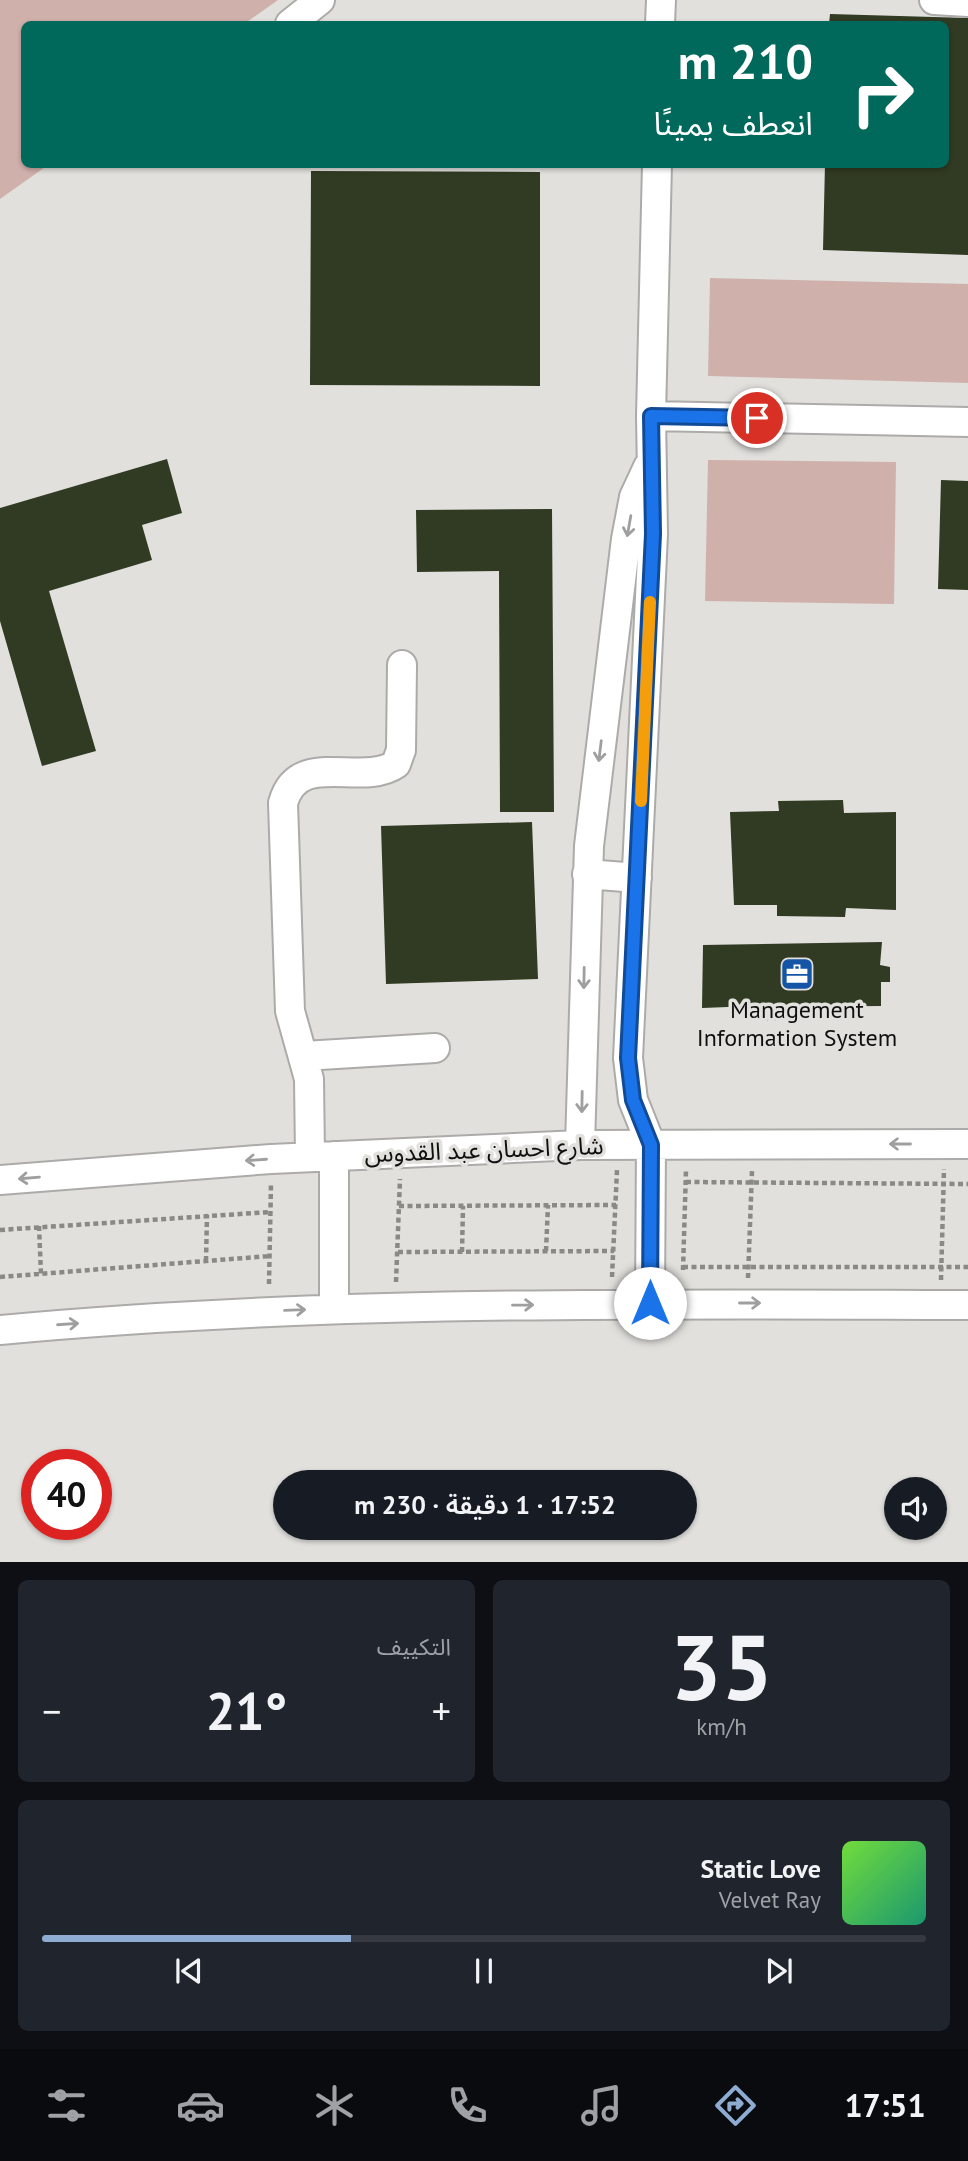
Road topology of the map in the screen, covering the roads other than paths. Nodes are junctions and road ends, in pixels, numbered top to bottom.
1 (320, 0) edge
2 (661, 0) edge
3 (934, 0) edge
4 (940, 0) edge
5 (968, 2) edge
6 (294, 21) edge
7 (660, 21) edge
8 (657, 168) edge
9 (651, 416) junction
10 (968, 422) edge
11 (651, 462) junction
12 (402, 665) dead end
13 (587, 874) junction
14 (637, 878) junction
15 (435, 1048) dead end
16 (304, 1056) junction
17 (956, 1144) edge
18 (580, 1145) junction
19 (651, 1145) junction
20 (322, 1157) junction
21 (0, 1180) edge
22 (650, 1303) junction
23 (968, 1305) edge
24 (334, 1309) junction
25 (0, 1330) edge

1 - 6 street
2 - 7 street
3 - 4 street
4 - 5 street
8 - 9 street
9 - 10 street
9 - 11 street
11 -> 13 street
11 - 14 street
12 - 16 street
13 - 14 street
13 -> 18 street
14 - 19 street
15 - 16 street
16 - 20 street
17 -> 19 street, شارع احسان عبد القدوس
18 - 19 street, شارع احسان عبد القدوس
18 - 20 street, شارع احسان عبد القدوس
19 - 22 street
20 -> 21 street, شارع احسان عبد القدوس
20 - 24 street
22 -> 23 street
24 -> 22 street
25 -> 24 street

